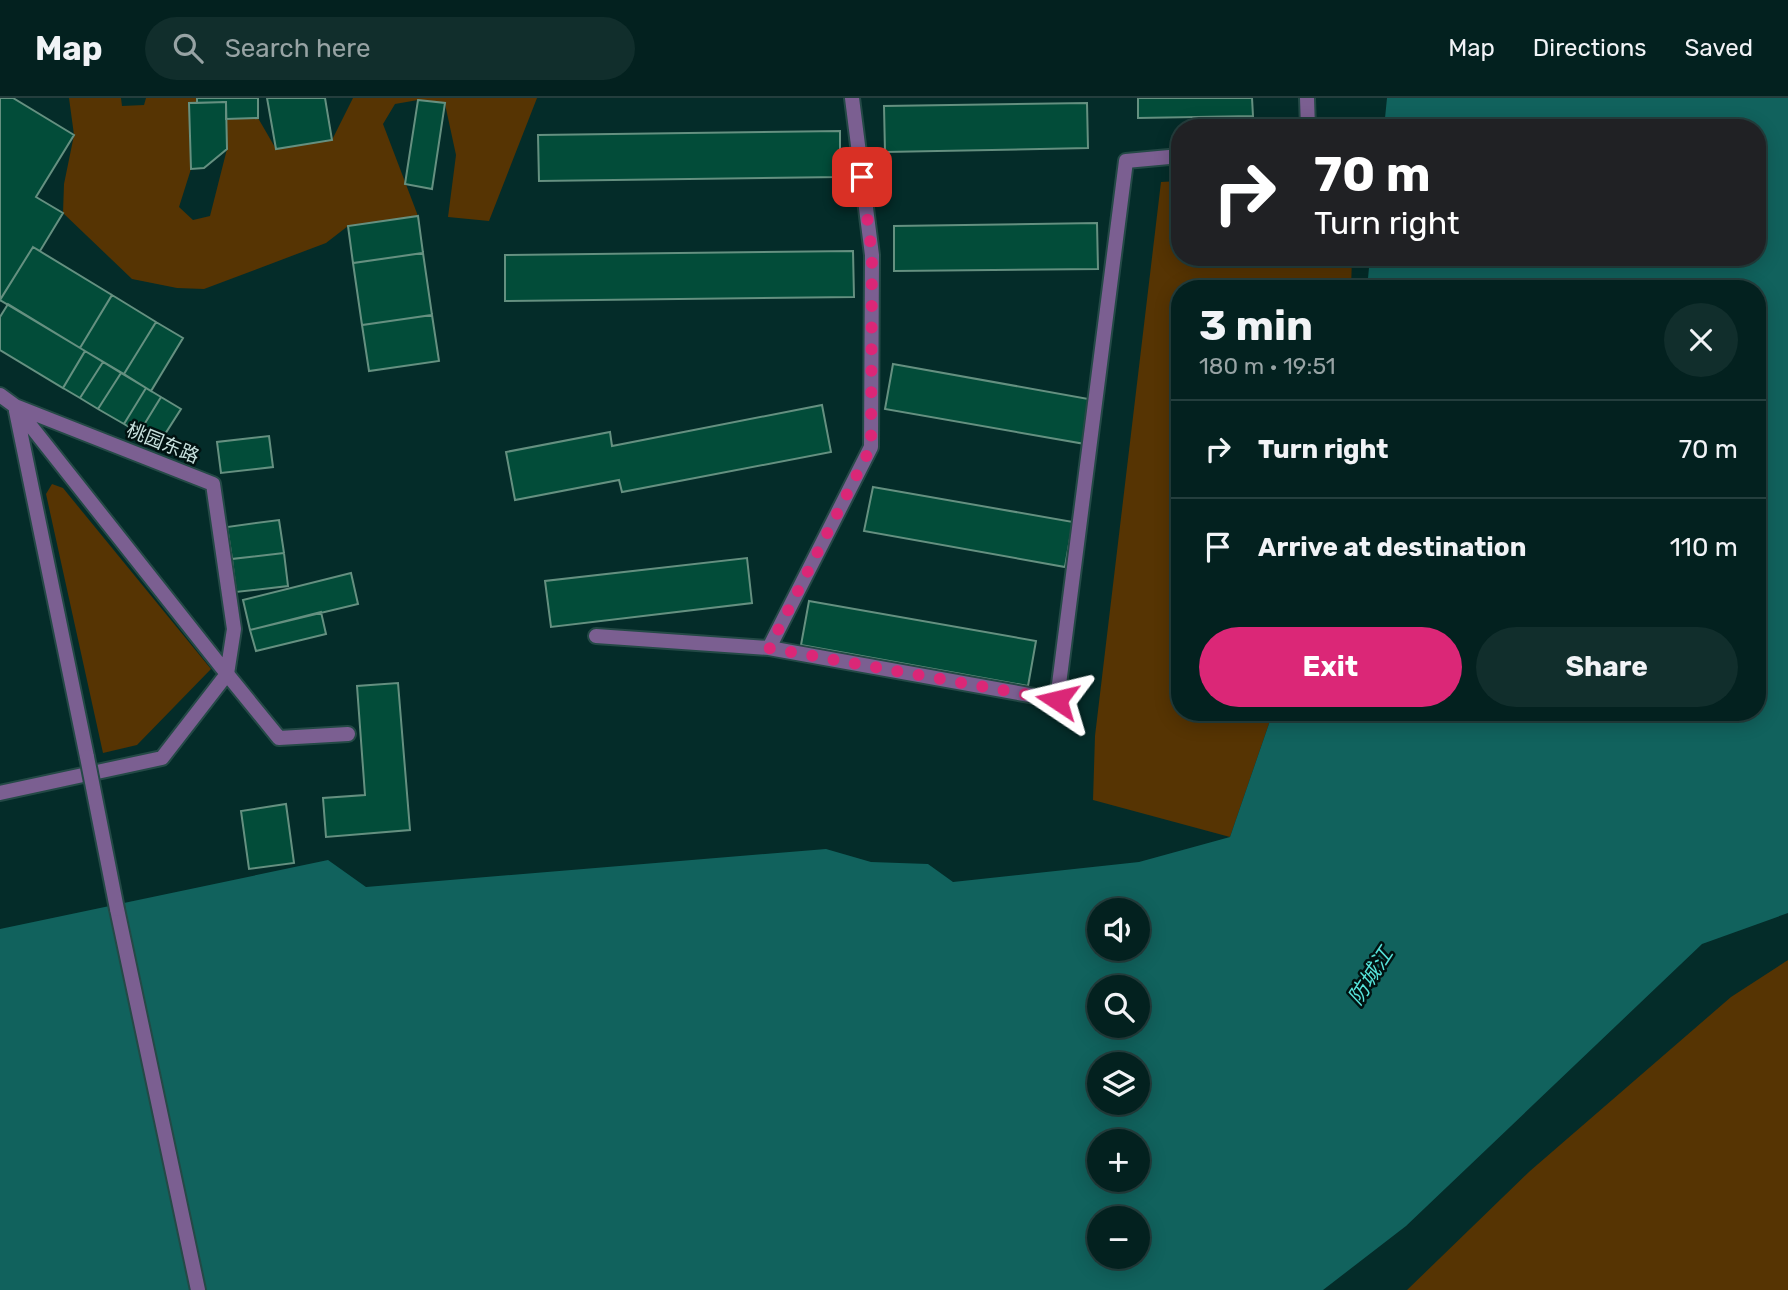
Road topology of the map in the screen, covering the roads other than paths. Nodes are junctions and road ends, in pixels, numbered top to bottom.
1 (852, 98) edge
2 (1307, 98) edge
3 (1308, 119) edge
4 (1171, 157) edge
5 (0, 395) edge
6 (15, 406) junction
7 (596, 636) dead end
8 (769, 648) junction
9 (227, 674) junction
10 (348, 734) dead end
11 (0, 793) edge
12 (198, 1290) edge

1 - 8 street
2 - 3 street
4 - 8 street
5 - 6 street, 桃园东路
6 - 9 street
6 - 9 street, 桃园东路
6 - 12 street, bridge
7 - 8 street
9 - 10 street
9 - 11 street

